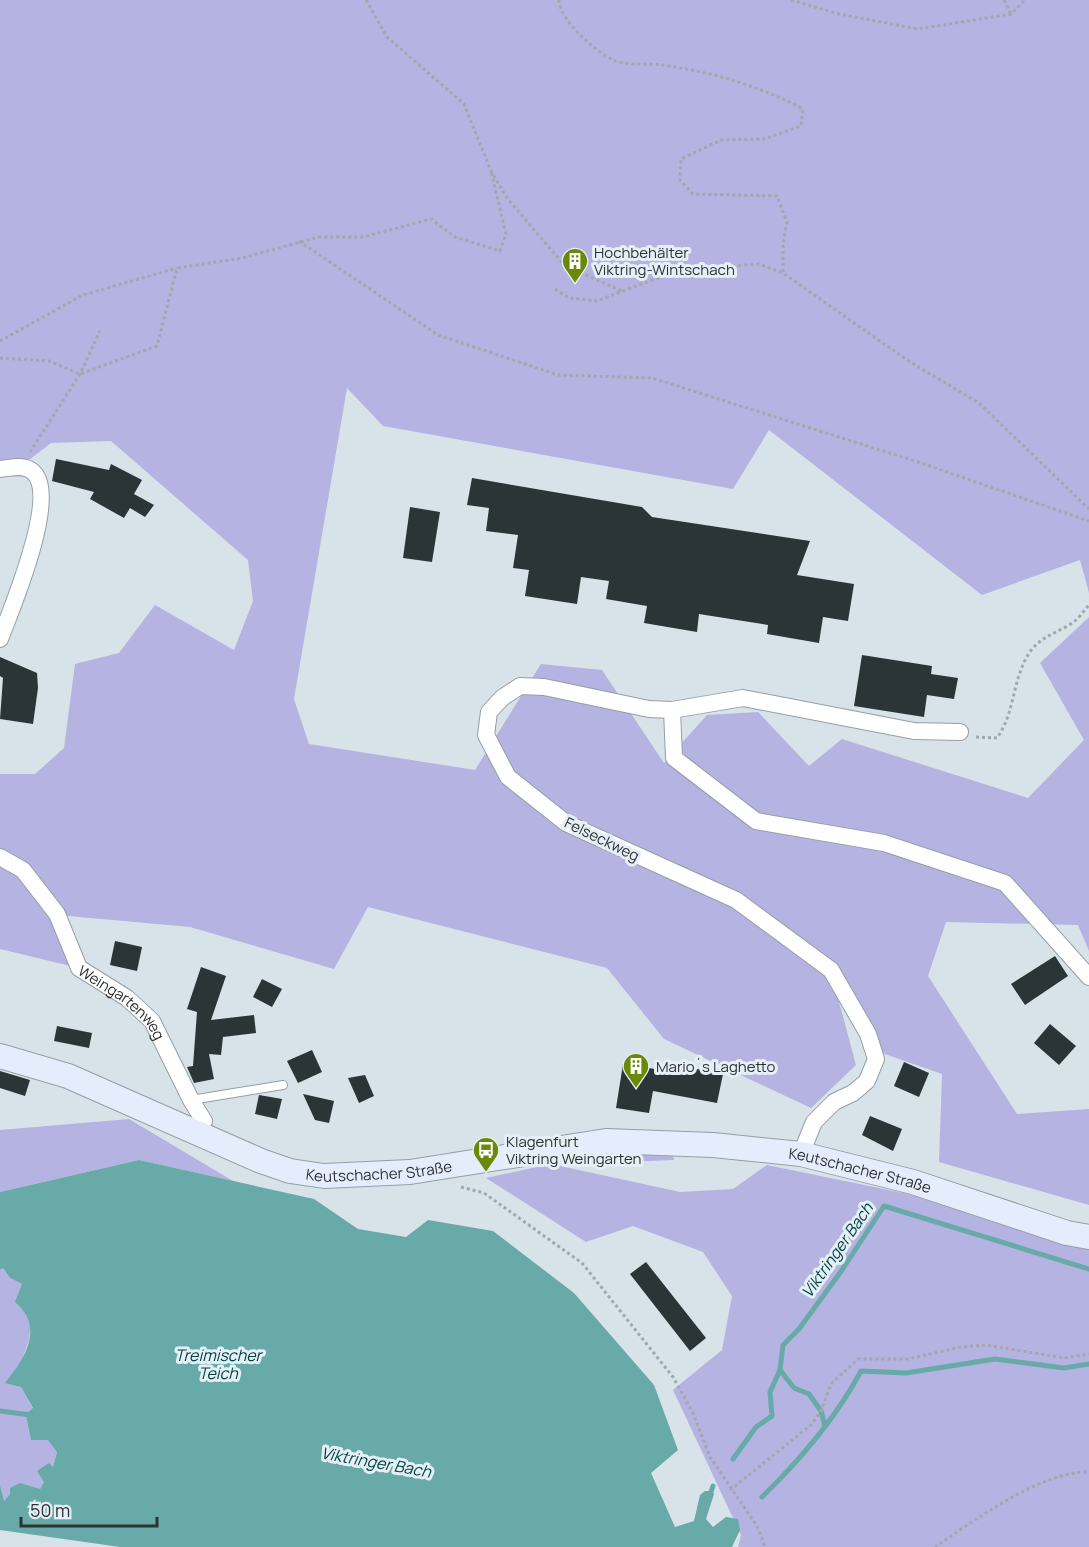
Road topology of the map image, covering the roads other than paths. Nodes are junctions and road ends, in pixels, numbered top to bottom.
1 (0, 469) edge
2 (0, 639) edge
3 (672, 710) junction
4 (960, 732) road end
5 (0, 857) edge
6 (1089, 977) edge
7 (0, 1056) edge
8 (283, 1085) dead end
9 (191, 1100) junction
10 (197, 1131) junction
11 (801, 1154) junction
12 (1089, 1237) edge

1 - 2 street
3 - 4 street, Felseckweg
3 - 6 street
3 - 11 street, Felseckweg
5 - 9 street, Weingartenweg
7 - 10 main road, Keutschacher Straße
8 - 9 lane
9 - 10 street, Weingartenweg
10 - 11 main road, Keutschacher Straße
11 - 12 main road, Keutschacher Straße

